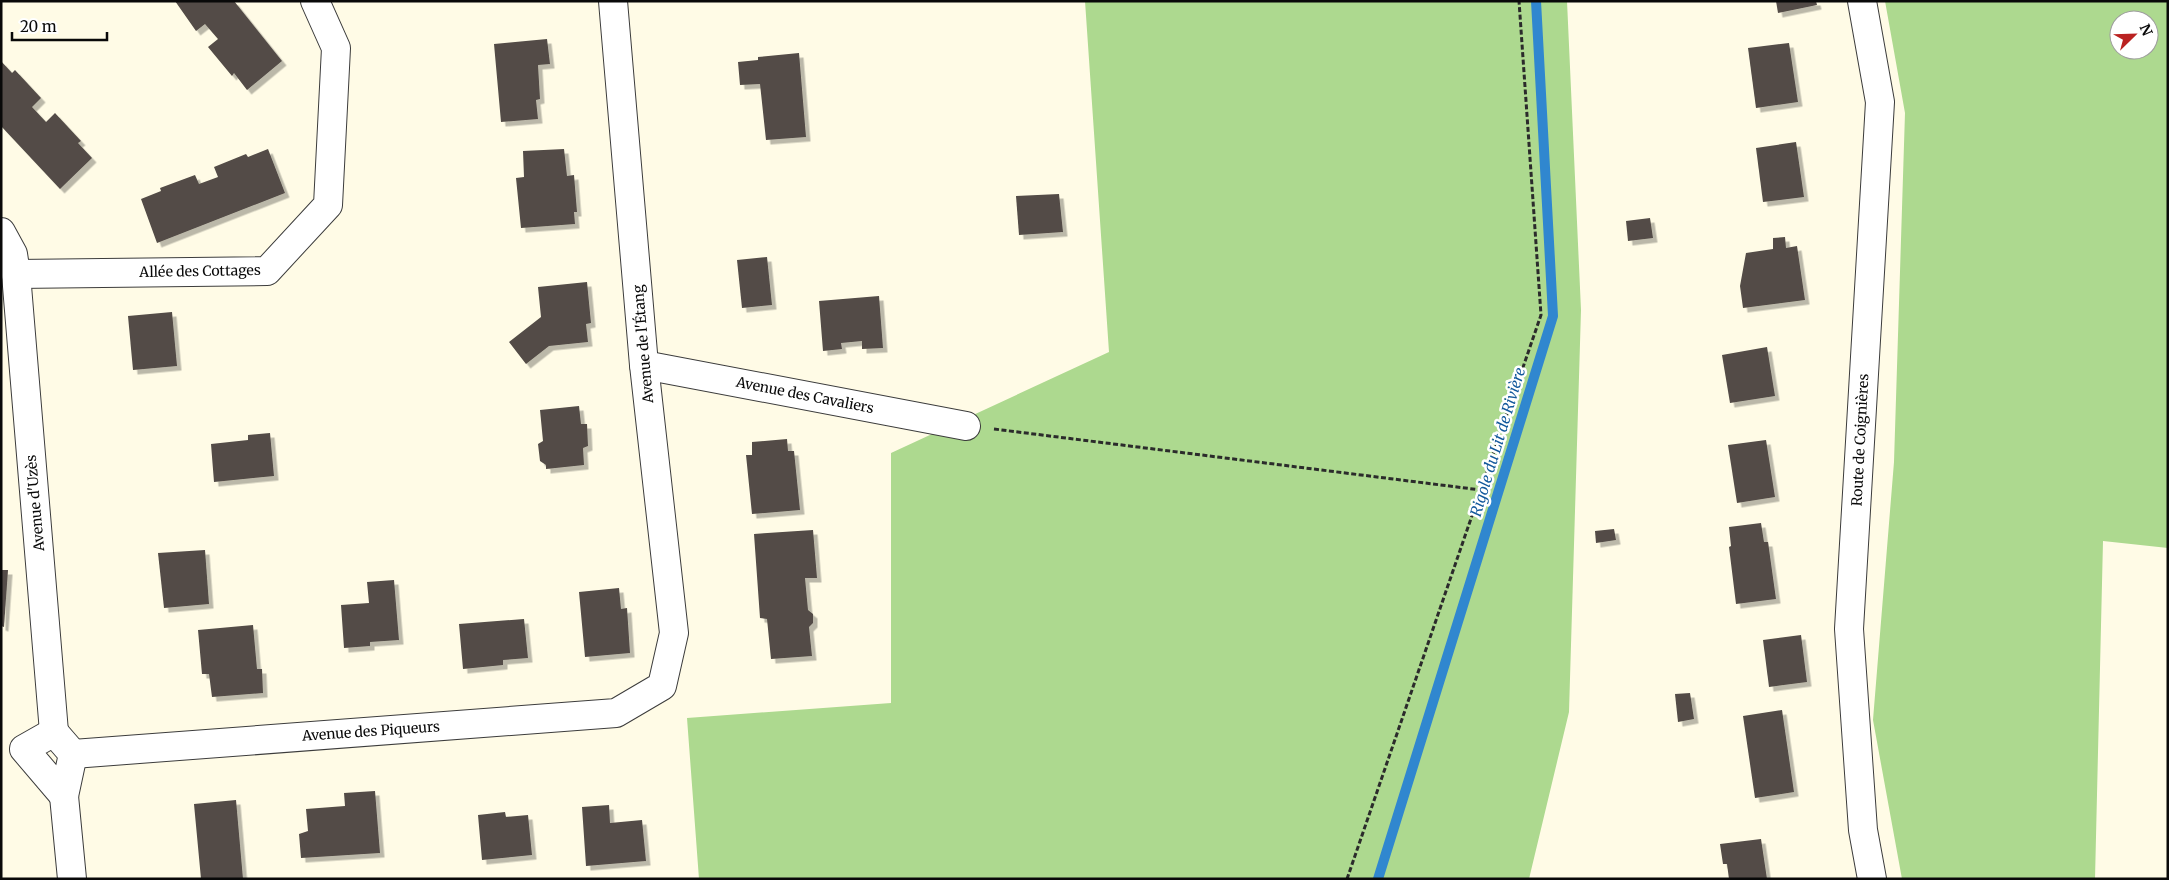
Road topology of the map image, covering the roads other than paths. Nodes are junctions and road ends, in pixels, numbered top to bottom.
1 (314, 1) edge
2 (613, 1) edge
3 (1862, 1) edge
4 (1, 232) edge
5 (16, 274) junction
6 (644, 365) junction
7 (966, 426) road end
8 (662, 686) joint
9 (54, 732) junction
10 (13, 745) edge
11 (73, 754) junction
12 (64, 796) junction
13 (72, 879) edge
14 (1872, 879) edge

1 - 5 street, Allée des Cottages
2 - 6 street, Avenue de l'Étang
3 - 14 street, Route de Coignières
4 - 5 street, Avenue d'Uzès
5 - 9 street, Avenue d'Uzès
6 - 7 street, Avenue des Cavaliers
6 - 8 street, Avenue de l'Étang
8 - 11 street, Avenue des Piqueurs
9 - 10 street
9 - 11 street
10 - 12 street
11 - 12 street
12 - 13 street

